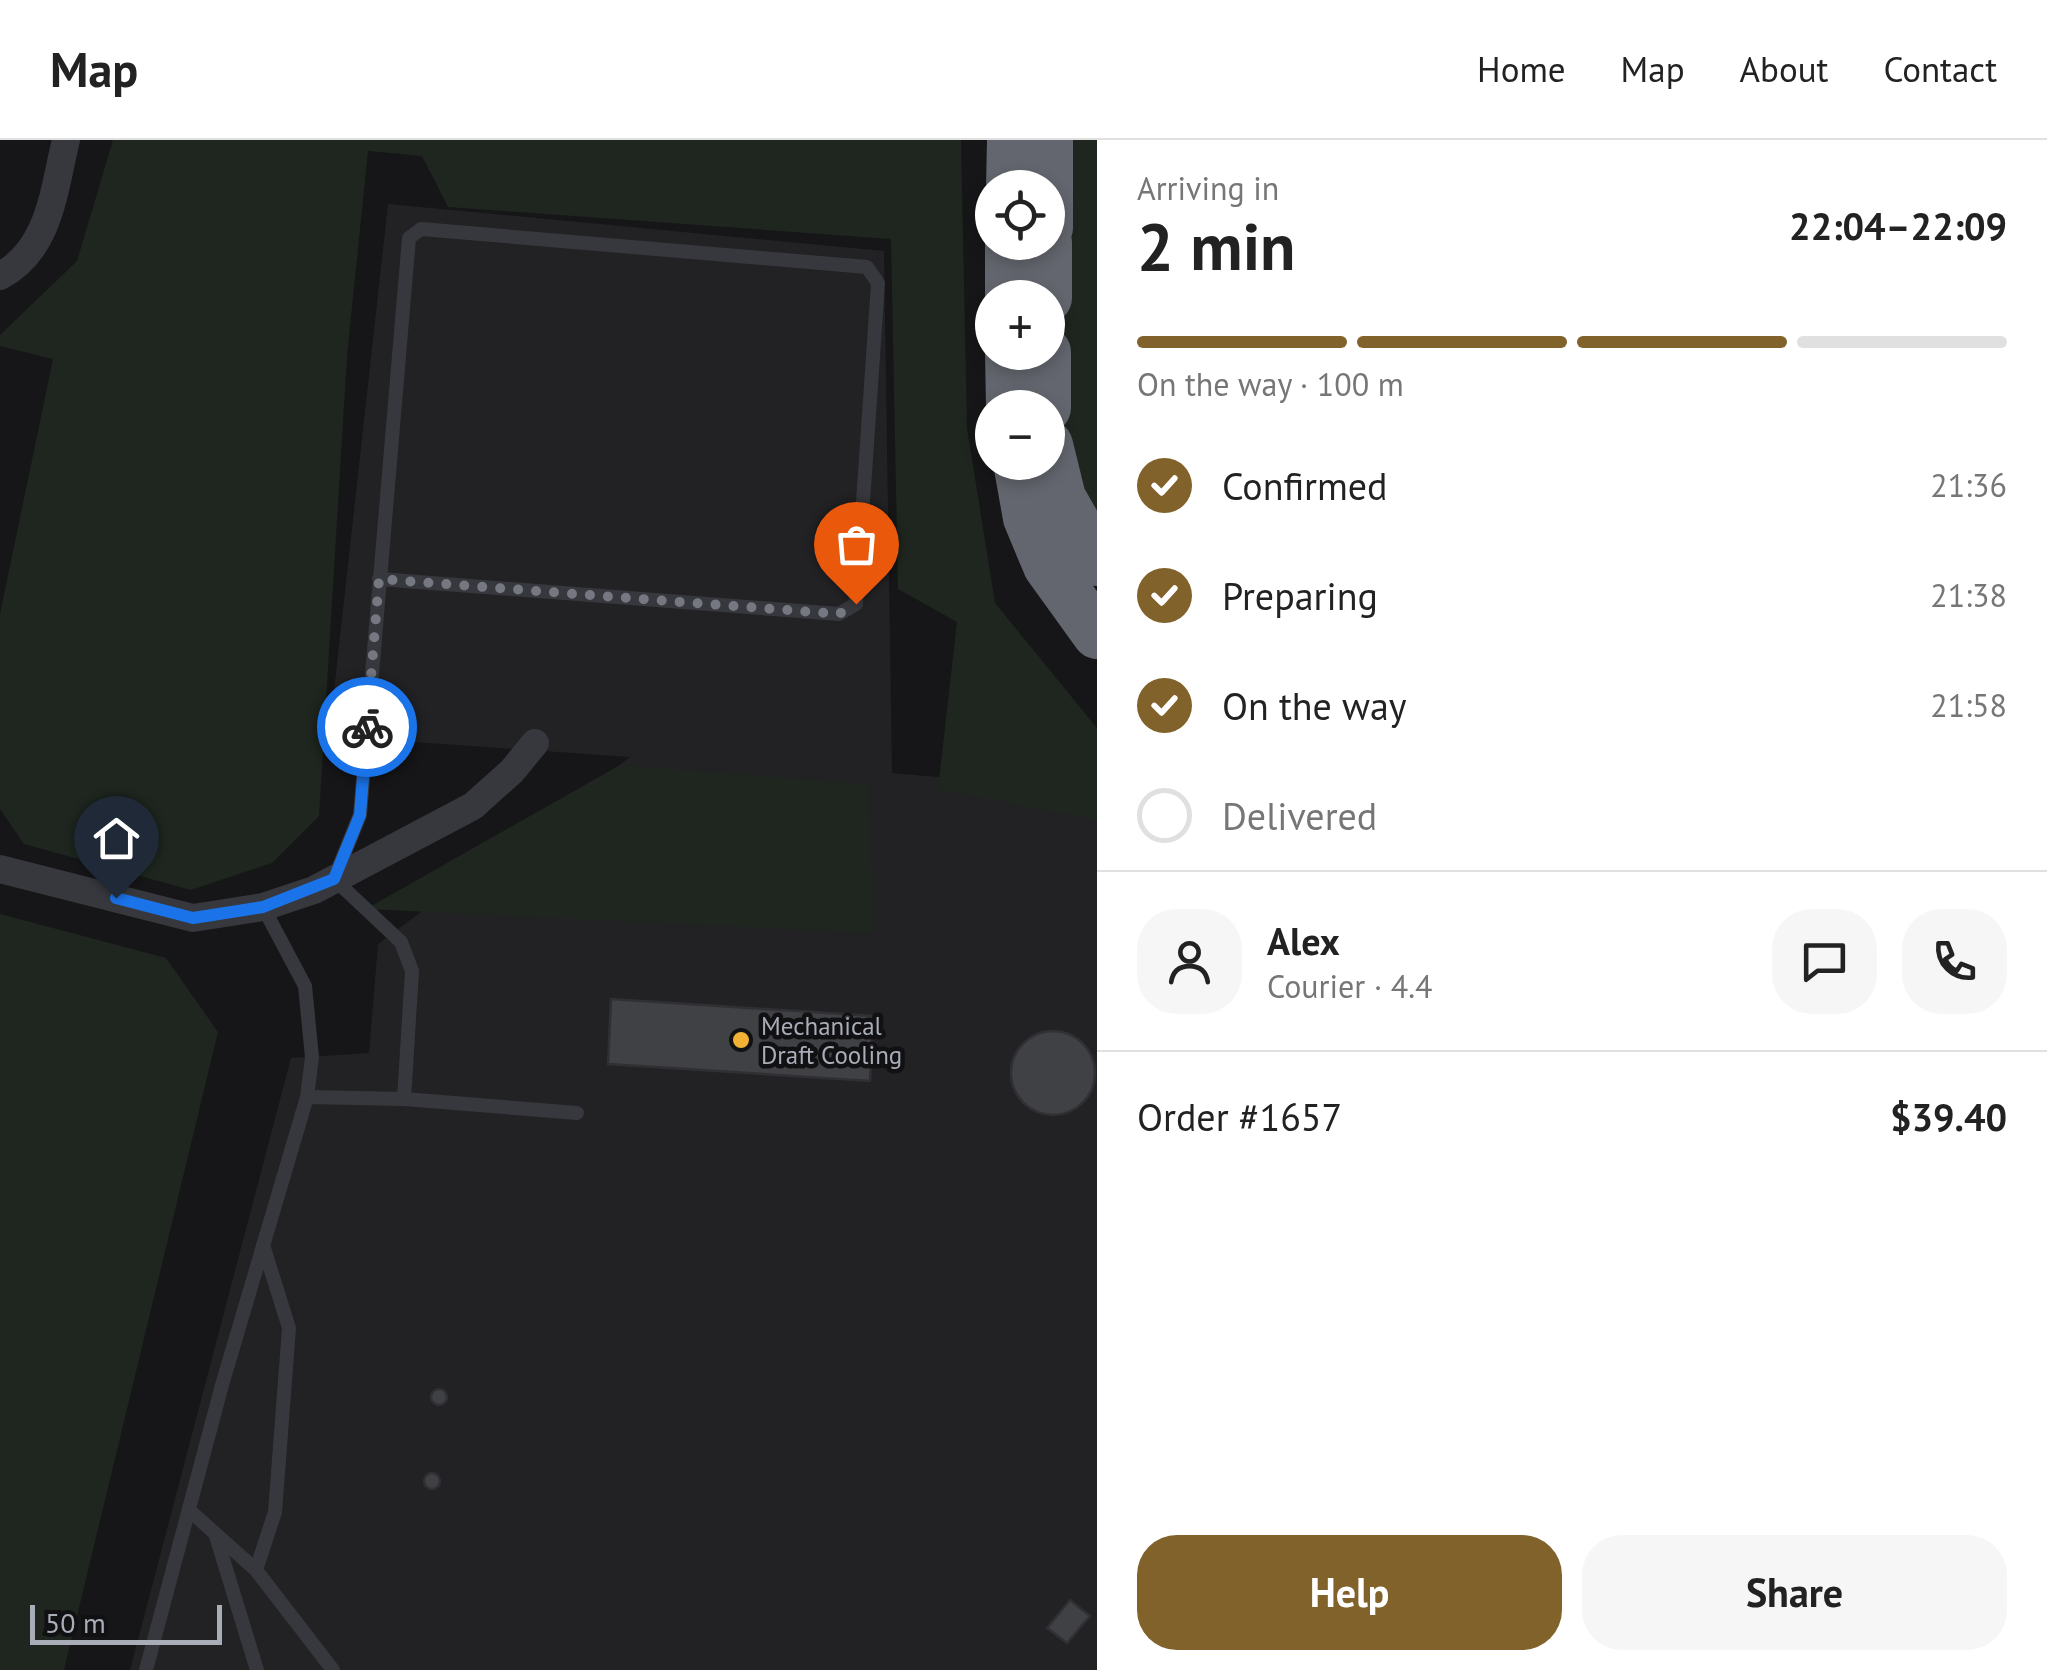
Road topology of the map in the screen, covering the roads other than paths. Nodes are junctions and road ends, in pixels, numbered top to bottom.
1 (66, 140) edge
2 (1012, 140) edge
3 (1048, 140) edge
4 (1011, 170) edge
5 (1048, 170) edge
6 (0, 276) edge
7 (1021, 480) edge
8 (1055, 480) edge
9 (1097, 561) edge
10 (379, 579) junction
11 (1097, 634) edge
12 (536, 743) dead end
13 (0, 869) edge
14 (334, 879) junction
15 (263, 907) junction
16 (307, 1097) junction
17 (404, 1099) junction
18 (578, 1114) dead end
19 (263, 1245) junction
20 (189, 1510) junction
21 (215, 1534) junction
22 (256, 1570) junction
23 (146, 1670) edge
24 (257, 1670) edge
25 (332, 1670) edge

1 - 6 street
2 - 4 highway
3 - 5 highway
7 - 11 highway
8 - 9 highway
10 - 10 lane
10 - 14 lane
12 - 14 street
13 - 15 street
14 - 15 street
14 - 17 lane
15 - 16 lane
16 - 17 lane
16 - 19 lane
17 - 18 lane
19 - 20 lane
19 - 22 lane
20 - 21 lane
20 - 23 lane
21 - 22 lane
21 - 24 lane
22 - 25 lane

